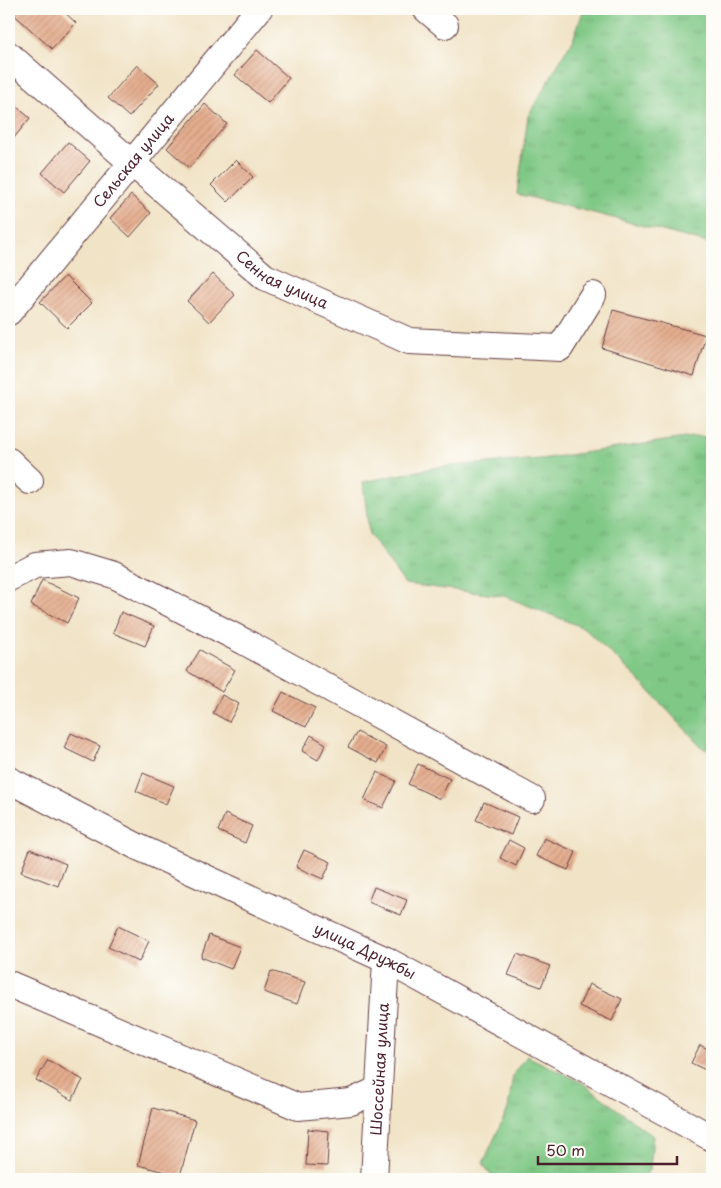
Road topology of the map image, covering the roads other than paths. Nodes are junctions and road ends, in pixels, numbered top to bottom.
1 (259, 9) edge
2 (426, 9) edge
3 (445, 25) dead end
4 (9, 55) edge
5 (132, 163) junction
6 (593, 295) dead end
7 (9, 312) edge
8 (9, 460) edge
9 (30, 481) dead end
10 (9, 578) edge
11 (9, 780) edge
12 (532, 799) dead end
13 (386, 960) junction
14 (9, 984) edge
15 (379, 1090) junction
16 (712, 1138) edge
17 (374, 1179) edge

1 - 5 street, Сельская улица
2 - 3 street
4 - 5 street, Сенная улица
5 - 6 street, Сенная улица
5 - 7 street, Сельская улица
8 - 9 street
10 - 12 street
11 - 13 street, улица Дружбы
13 - 15 street, Шоссейная улица
13 - 16 street, улица Дружбы
14 - 15 street
15 - 17 street, Шоссейная улица

